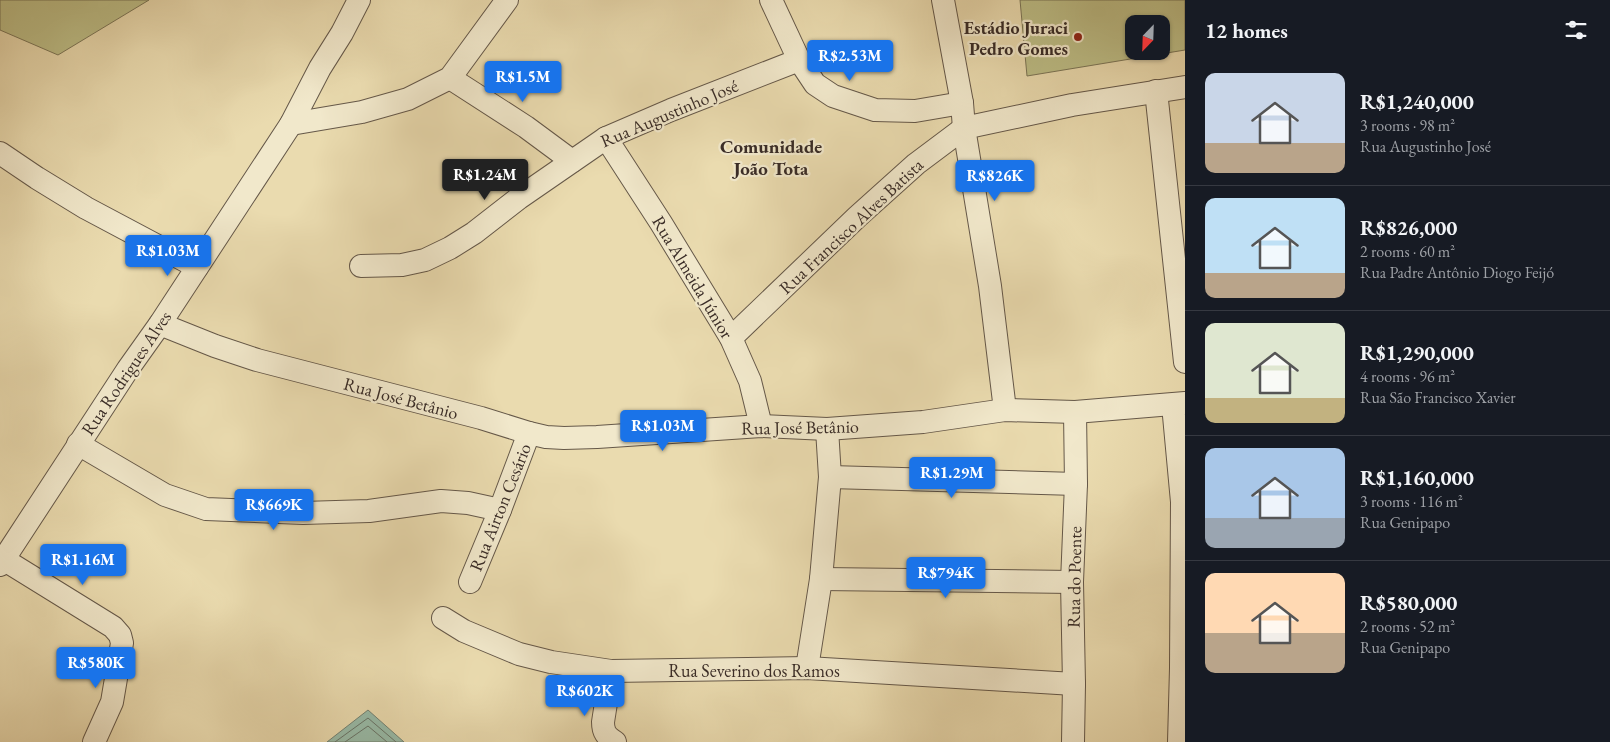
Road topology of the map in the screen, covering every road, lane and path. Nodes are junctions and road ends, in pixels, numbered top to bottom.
1 (360, 0) edge
2 (507, 0) edge
3 (772, 0) edge
4 (943, 0) edge
5 (799, 60) junction
6 (450, 78) junction
7 (1185, 87) edge
8 (1156, 91) junction
9 (962, 103) junction
10 (291, 124) junction
11 (964, 128) junction
12 (606, 138) junction
13 (0, 153) edge
14 (572, 161) junction
15 (361, 266) dead end
16 (196, 267) junction
17 (160, 324) junction
18 (731, 338) junction
19 (1185, 362) edge
20 (1179, 404) edge
21 (1005, 410) junction
22 (1075, 412) junction
23 (761, 426) junction
24 (827, 429) junction
25 (530, 433) junction
26 (78, 444) junction
27 (830, 477) junction
28 (1076, 484) junction
29 (1183, 501) edge
30 (500, 510) junction
31 (4, 550) edge
32 (821, 579) junction
33 (470, 582) dead end
34 (1072, 582) junction
35 (443, 618) dead end
36 (807, 668) junction
37 (611, 671) junction
38 (1074, 684) junction
39 (94, 742) edge
40 (615, 742) edge
41 (1073, 742) edge
42 (1179, 742) edge

1 - 10 street, Rua Rodrigues Alves
2 - 6 street
3 - 5 street
4 - 9 street
5 - 9 street
5 - 12 street, Rua Augustinho José
6 - 10 street
6 - 14 street
7 - 8 street, Rua Francisco Alves Batista
8 - 11 street, Rua Francisco Alves Batista
8 - 19 street
9 - 11 street
10 - 16 street, Rua Rodrigues Alves
11 - 18 street, Rua Francisco Alves Batista
11 - 21 street
12 - 14 street, Rua Augustinho José
12 - 18 street, Rua Almeida Júnior
13 - 16 street
14 - 15 street, Rua Augustinho José
16 - 17 street, Rua Rodrigues Alves
17 - 25 street, Rua José Betânio
17 - 26 street, Rua Rodrigues Alves
18 - 23 street, Rua Almeida Júnior
20 - 22 street, Rua José Betânio
20 - 29 street
21 - 22 street, Rua José Betânio
21 - 24 street, Rua José Betânio
22 - 28 street, Rua do Poente
23 - 24 street, Rua José Betânio
23 - 25 street, Rua José Betânio
24 - 27 street
25 - 30 street, Rua Airton Cesário
26 - 30 street
26 - 31 street, Rua Rodrigues Alves
27 - 28 street
27 - 32 street
28 - 34 street, Rua do Poente
29 - 42 street
30 - 33 street, Rua Airton Cesário
31 - 39 street
32 - 34 street
32 - 36 street
34 - 38 street, Rua do Poente
35 - 37 street, Rua Severino dos Ramos
36 - 37 street, Rua Severino dos Ramos
36 - 38 street, Rua Severino dos Ramos
37 - 40 street
38 - 41 street, Rua do Poente

